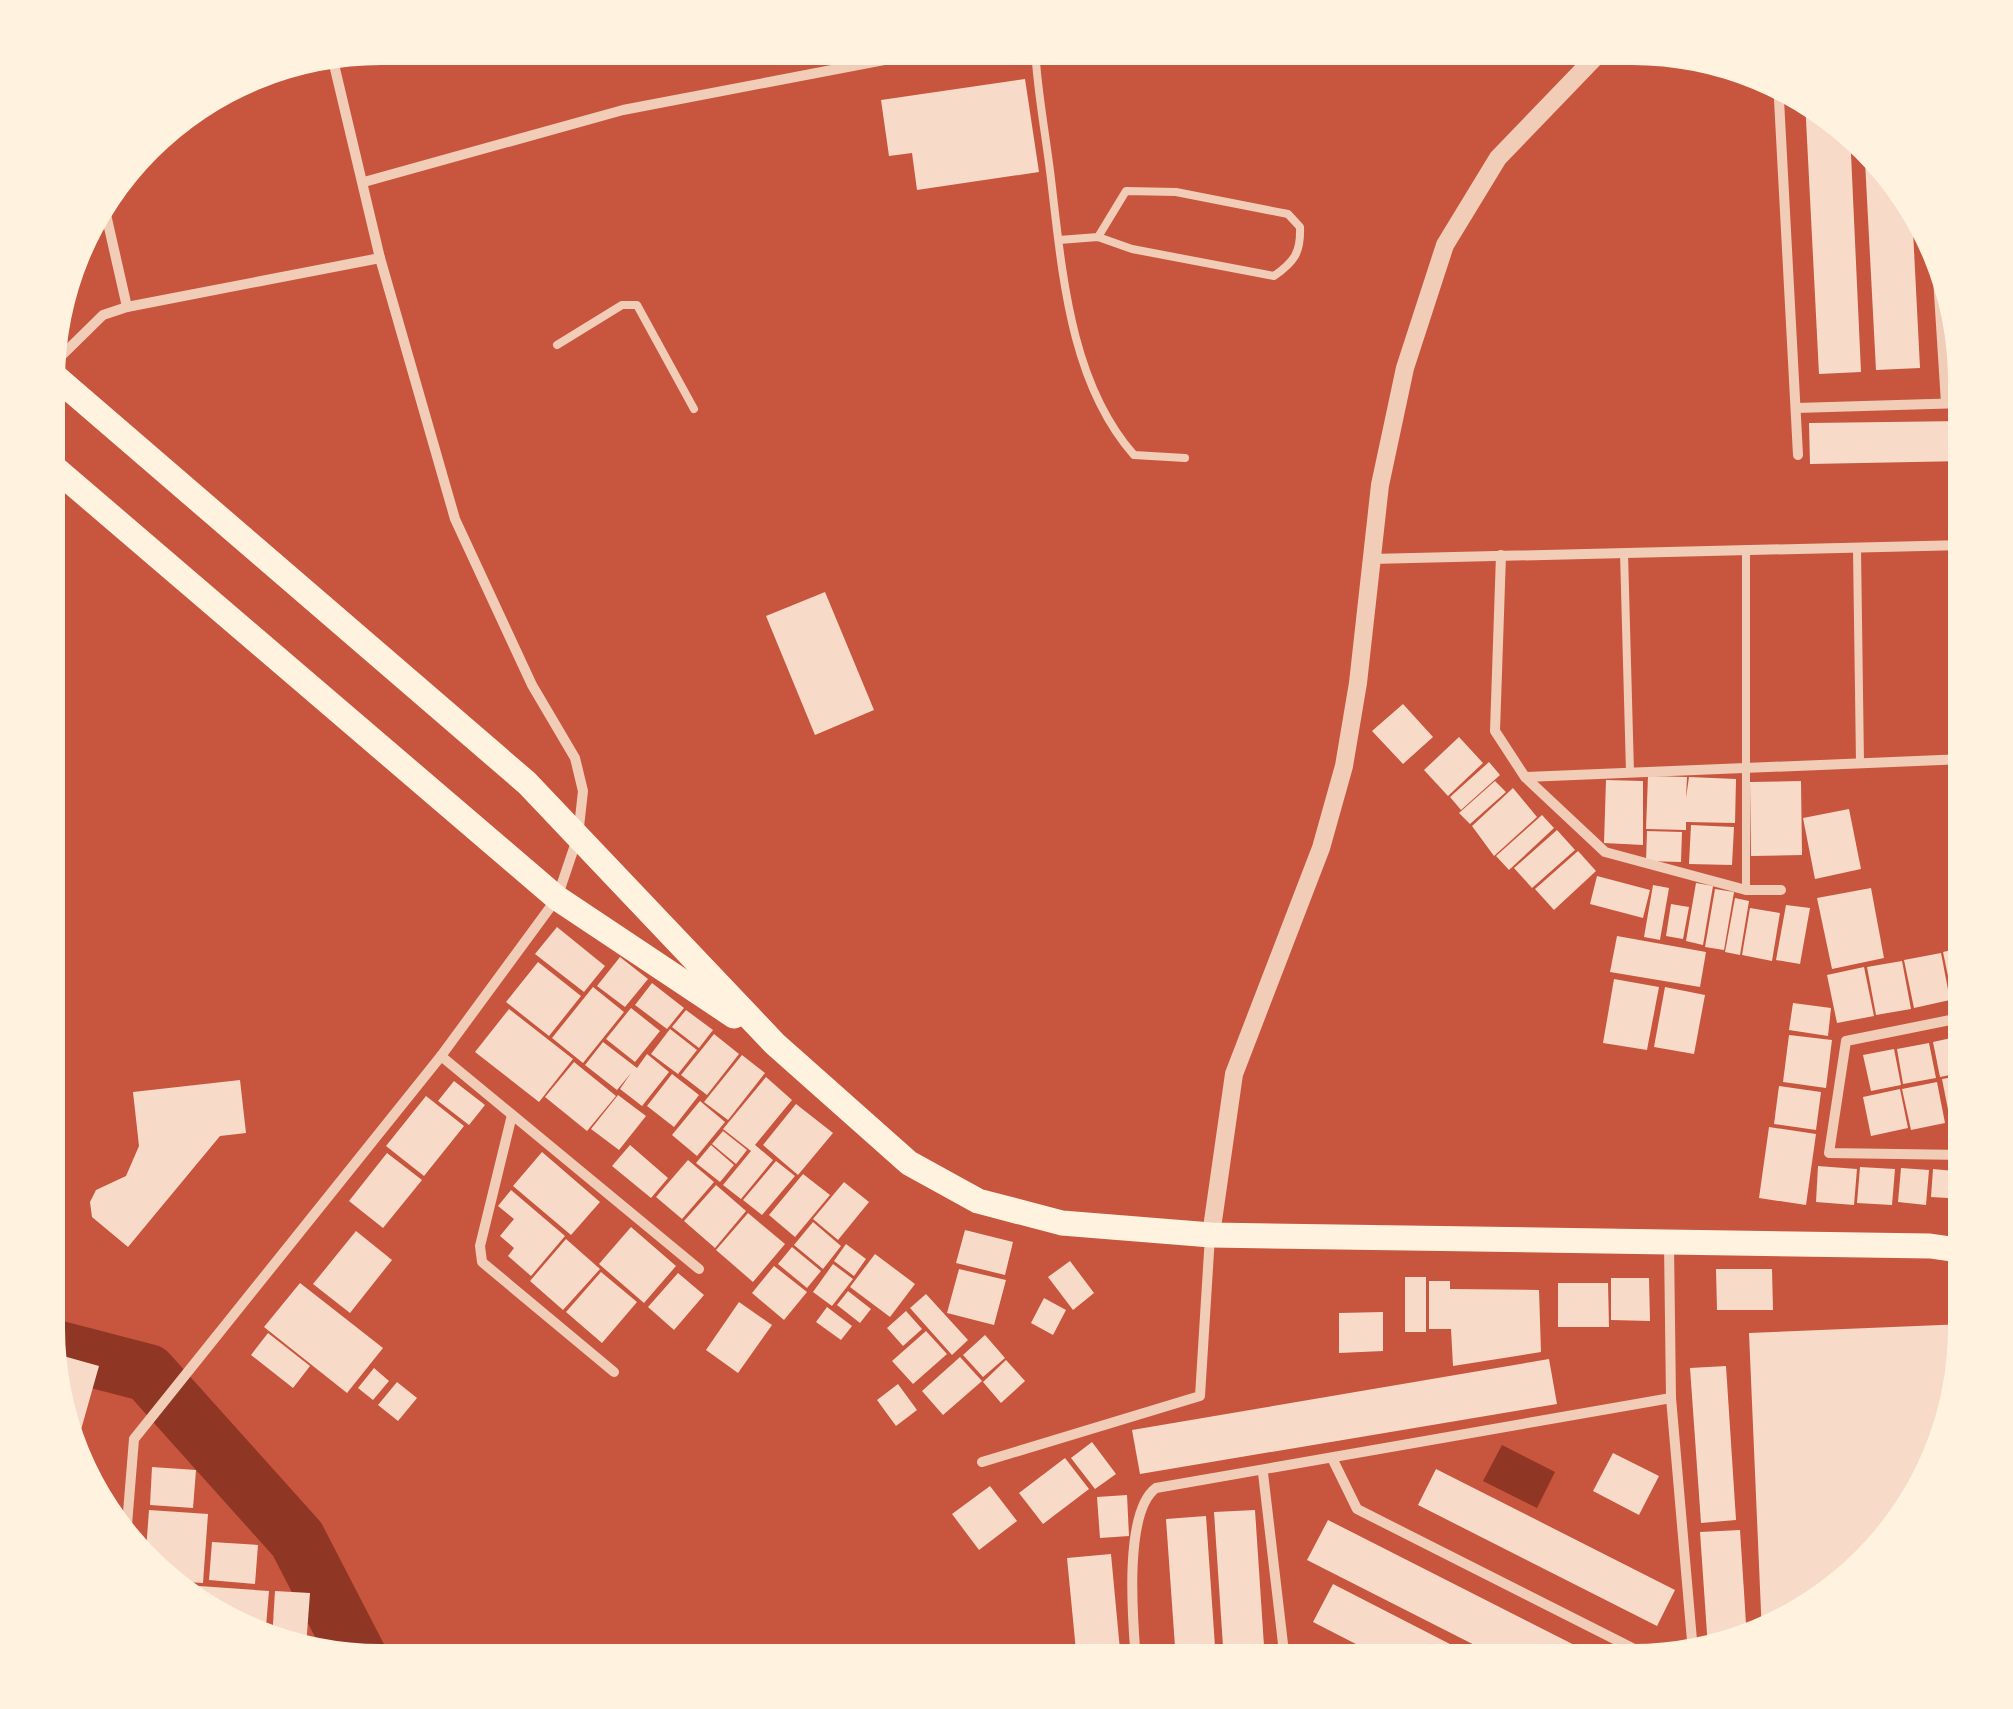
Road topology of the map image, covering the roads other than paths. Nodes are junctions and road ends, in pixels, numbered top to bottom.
1 (855, 65) edge
2 (1036, 66) edge
3 (1587, 66) edge
4 (335, 69) edge
5 (1779, 102) edge
6 (364, 182) junction
7 (108, 221) edge
8 (1098, 237) junction
9 (1058, 240) junction
10 (380, 258) junction
11 (127, 307) junction
12 (1940, 317) edge
13 (557, 345) dead end
14 (67, 351) edge
15 (65, 383) edge
16 (1946, 403) joint
17 (1796, 408) junction
18 (694, 409) dead end
19 (1798, 454) dead end
20 (1185, 458) dead end
21 (65, 477) edge
22 (1947, 547) edge
23 (1746, 549) junction
24 (1857, 550) junction
25 (1624, 553) junction
26 (1501, 555) junction
27 (1372, 559) junction
28 (1947, 760) edge
29 (1860, 763) junction
30 (1745, 768) junction
31 (1630, 772) junction
32 (1525, 777) junction
33 (578, 836) junction
34 (1746, 890) junction
35 (1780, 890) dead end
36 (557, 898) junction
37 (1948, 1020) edge
38 (775, 1044) junction
39 (441, 1056) junction
40 (512, 1115) junction
41 (1948, 1155) edge
42 (1210, 1235) junction
43 (1669, 1240) junction
44 (1948, 1248) edge
45 (698, 1269) dead end
46 (614, 1372) dead end
47 (1671, 1398) junction
48 (1332, 1458) junction
49 (982, 1462) dead end
50 (1263, 1473) junction
51 (128, 1516) edge
52 (1691, 1638) edge
53 (1135, 1643) edge
54 (1283, 1643) edge
55 (1623, 1643) edge

1 - 6 street
2 - 9 lane
3 - 27 street
4 - 6 street
5 - 17 street
6 - 10 street
7 - 11 street
8 - 8 lane
8 - 9 lane
9 - 20 lane
10 - 11 street
10 - 33 street
11 - 14 street
12 - 16 street
13 - 18 lane
15 - 33 main road
16 - 17 street
17 - 19 street
21 - 36 main road
22 - 24 street
23 - 24 street
23 - 25 street
23 - 30 lane
24 - 29 lane
25 - 26 street
25 - 31 lane
26 - 27 street
26 - 32 street
27 - 42 street
28 - 29 street
29 - 30 street
30 - 31 street
30 - 34 lane
31 - 32 street
32 - 34 street
33 - 36 street
33 - 38 main road
34 - 35 street
36 - 38 main road
36 - 39 street
37 - 41 street
38 - 42 main road
39 - 40 street
39 - 51 street
40 - 45 street
40 - 46 street
42 - 43 main road
42 - 49 street
43 - 44 main road
43 - 47 street
47 - 48 street
47 - 52 street
48 - 50 street
48 - 55 street
50 - 53 street
50 - 54 street

